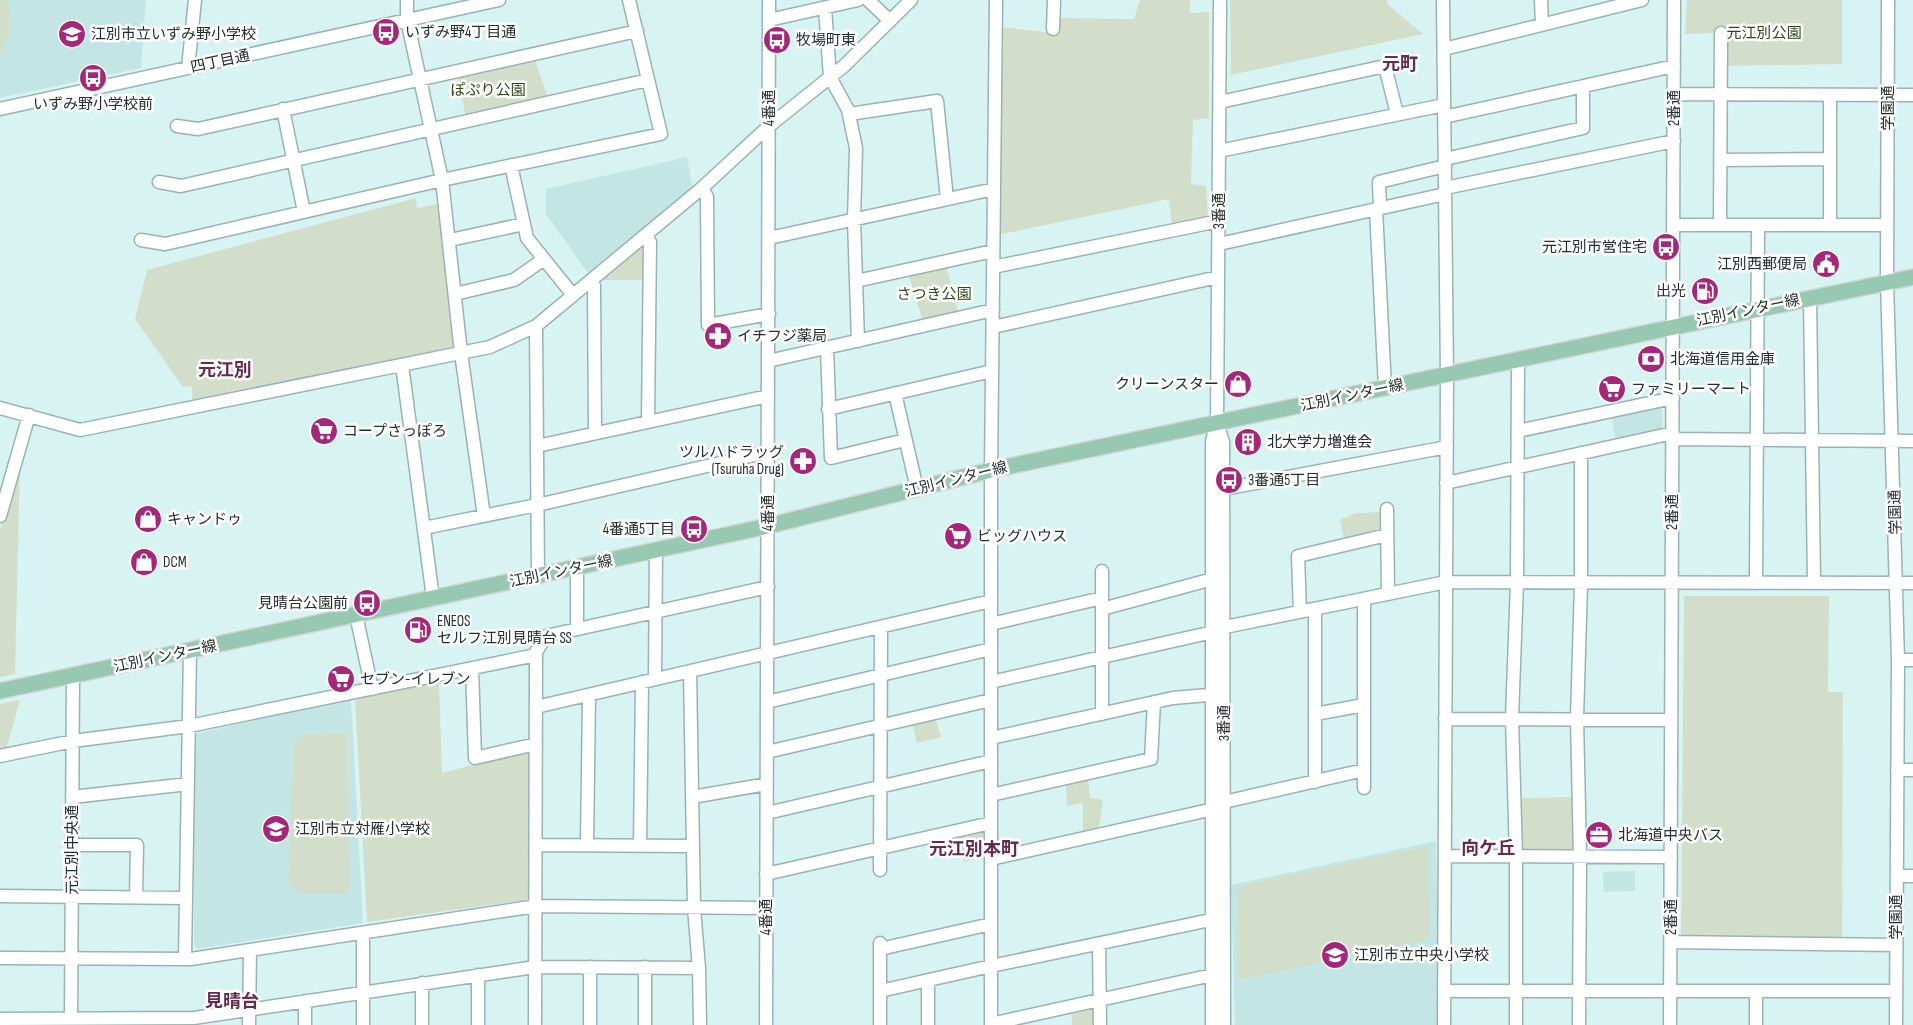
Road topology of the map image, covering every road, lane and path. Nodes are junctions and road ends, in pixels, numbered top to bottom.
1 (195, 0) edge
2 (407, 0) edge
3 (499, 0) edge
4 (629, 0) edge
5 (769, 0) edge
6 (858, 0) edge
7 (868, 0) edge
8 (911, 0) edge
9 (996, 0) edge
10 (1054, 0) edge
11 (1220, 0) edge
12 (1443, 0) edge
13 (1541, 0) edge
14 (1642, 0) edge
15 (1674, 0) edge
16 (1888, 0) edge
17 (448, 6) edge
18 (825, 8) junction
19 (407, 20) junction
20 (769, 20) junction
21 (890, 21) junction
22 (1542, 25) junction
23 (1054, 29) dead end
24 (636, 30) junction
25 (1721, 33) dead end
26 (1444, 49) junction
27 (1674, 66) junction
28 (188, 68) junction
29 (830, 77) junction
30 (420, 78) junction
31 (648, 80) junction
32 (1583, 86) junction
33 (1674, 94) junction
34 (1720, 94) junction
35 (1913, 94) edge
36 (1830, 95) junction
37 (1888, 95) junction
38 (1220, 102) junction
39 (283, 109) junction
40 (0, 110) edge
41 (1444, 111) junction
42 (849, 114) junction
43 (1396, 114) junction
44 (177, 126) dead end
45 (769, 126) junction
46 (431, 130) junction
47 (1674, 141) junction
48 (1219, 151) junction
49 (1830, 159) junction
50 (1720, 160) junction
51 (293, 161) junction
52 (1445, 163) junction
53 (511, 165) junction
54 (442, 180) junction
55 (159, 182) dead end
56 (702, 188) junction
57 (994, 189) junction
58 (1445, 191) junction
59 (947, 199) junction
60 (1378, 209) junction
61 (304, 212) junction
62 (854, 220) junction
63 (1219, 221) junction
64 (524, 224) junction
65 (1674, 225) junction
66 (1720, 225) junction
67 (1758, 225) junction
68 (1830, 225) junction
69 (1887, 225) junction
70 (646, 235) junction
71 (769, 238) junction
72 (141, 240) dead end
73 (450, 240) junction
74 (1219, 244) junction
75 (993, 251) junction
76 (544, 259) junction
77 (993, 267) junction
78 (1218, 276) junction
79 (1913, 277) edge
80 (591, 280) junction
81 (856, 281) junction
82 (1887, 282) junction
83 (455, 294) junction
84 (573, 295) junction
85 (1810, 298) junction
86 (1756, 308) junction
87 (993, 310) junction
88 (769, 314) junction
89 (536, 326) junction
90 (993, 326) junction
91 (1673, 326) junction
92 (858, 341) junction
93 (827, 348) junction
94 (461, 353) junction
95 (1518, 360) junction
96 (768, 361) junction
97 (402, 365) junction
98 (992, 371) junction
99 (1447, 375) junction
100 (1385, 388) junction
101 (895, 393) junction
102 (768, 396) junction
103 (1673, 398) junction
104 (0, 408) edge
105 (828, 409) junction
106 (30, 415) junction
107 (648, 422) junction
108 (1217, 423) junction
109 (1518, 431) junction
110 (595, 433) junction
111 (1673, 436) junction
112 (905, 440) junction
113 (1812, 440) junction
114 (1894, 441) junction
115 (1913, 441) edge
116 (1755, 442) junction
117 (537, 446) junction
118 (1447, 447) junction
119 (768, 452) junction
120 (1581, 453) junction
121 (1518, 467) junction
122 (991, 470) junction
123 (1446, 483) junction
124 (917, 489) junction
125 (1224, 489) junction
126 (538, 505) junction
127 (1387, 509) dead end
128 (0, 516) edge
129 (484, 516) junction
130 (768, 526) junction
131 (424, 528) junction
132 (1387, 536) junction
133 (656, 550) junction
134 (577, 567) junction
135 (1102, 571) dead end
136 (538, 576) junction
137 (1218, 578) junction
138 (1446, 582) junction
139 (1672, 582) junction
140 (1756, 582) junction
141 (1814, 582) junction
142 (1896, 582) junction
143 (1517, 583) junction
144 (1913, 583) edge
145 (1581, 584) junction
146 (768, 587) junction
147 (1388, 594) junction
148 (433, 598) junction
149 (1364, 599) junction
150 (991, 602) junction
151 (1102, 603) junction
152 (1315, 609) junction
153 (656, 612) junction
154 (1300, 612) junction
155 (356, 615) junction
156 (991, 624) junction
157 (881, 627) junction
158 (577, 629) junction
159 (1219, 630) junction
160 (991, 649) junction
161 (190, 650) junction
162 (767, 653) junction
163 (536, 655) junction
164 (1102, 656) junction
165 (1898, 660) junction
166 (1913, 660) edge
167 (472, 668) junction
168 (690, 671) junction
169 (881, 674) junction
170 (73, 675) junction
171 (656, 679) junction
172 (642, 682) junction
173 (991, 682) junction
174 (372, 689) junction
175 (0, 691) edge
176 (1225, 693) junction
177 (1211, 694) junction
178 (589, 695) junction
179 (991, 700) junction
180 (767, 702) junction
181 (1154, 702) junction
182 (1364, 705) junction
183 (536, 707) junction
184 (1102, 714) junction
185 (1315, 714) junction
186 (1512, 718) junction
187 (1577, 718) junction
188 (1445, 719) junction
189 (1671, 720) junction
190 (881, 725) junction
191 (189, 726) junction
192 (991, 738) junction
193 (73, 741) junction
194 (536, 744) junction
195 (767, 752) junction
196 (1, 758) edge
197 (991, 762) junction
198 (1364, 770) junction
199 (1897, 770) junction
200 (1913, 770) edge
201 (1315, 782) junction
202 (188, 784) junction
203 (767, 784) junction
204 (880, 787) junction
205 (1364, 788) dead end
206 (991, 795) junction
207 (72, 797) junction
208 (692, 797) junction
209 (1224, 804) junction
210 (1210, 810) junction
211 (767, 813) junction
212 (991, 823) junction
213 (72, 845) junction
214 (536, 845) junction
215 (587, 845) junction
216 (640, 846) junction
217 (693, 846) junction
218 (880, 847) junction
219 (1445, 856) junction
220 (1671, 856) junction
221 (1516, 857) junction
222 (1580, 857) junction
223 (991, 860) junction
224 (880, 870) dead end
225 (766, 874) junction
226 (1897, 876) junction
227 (1913, 876) edge
228 (72, 895) junction
229 (0, 896) edge
230 (136, 897) junction
231 (186, 898) junction
232 (536, 906) junction
233 (694, 908) junction
234 (766, 908) junction
235 (1219, 918) junction
236 (991, 924) junction
237 (363, 933) junction
238 (1670, 942) junction
239 (1100, 944) junction
240 (1896, 945) junction
241 (250, 950) junction
242 (0, 958) edge
243 (72, 958) junction
244 (185, 959) junction
245 (535, 966) junction
246 (991, 966) junction
247 (590, 967) junction
248 (646, 968) junction
249 (699, 968) junction
250 (478, 975) junction
251 (1212, 975) junction
252 (928, 980) junction
253 (422, 983) junction
254 (880, 991) junction
255 (1444, 991) junction
256 (1516, 991) junction
257 (1896, 991) junction
258 (363, 992) junction
259 (1579, 992) junction
260 (1670, 992) junction
261 (1756, 992) junction
262 (1100, 1000) junction
263 (305, 1001) junction
264 (249, 1010) junction
265 (6, 1021) edge
266 (71, 1022) edge
267 (135, 1022) edge
268 (194, 1022) edge
269 (249, 1025) edge
270 (305, 1025) edge
271 (363, 1025) edge
272 (422, 1025) edge
273 (478, 1025) edge
274 (535, 1025) edge
275 (590, 1025) edge
276 (645, 1025) edge
277 (700, 1025) edge
278 (766, 1025) edge
279 (880, 1025) edge
280 (928, 1025) edge
281 (991, 1025) edge
282 (1100, 1025) edge
283 (1212, 1025) edge
284 (1224, 1025) edge
285 (1444, 1025) edge
286 (1516, 1025) edge
287 (1579, 1025) edge
288 (1670, 1025) edge
289 (1756, 1025) edge
290 (1896, 1025) edge

1 - 28 street
2 - 19 street
3 - 17 street, 四丁目通
4 - 24 street
5 - 20 street, 4番通
6 - 18 street
7 - 21 street
8 - 21 street
9 - 57 street
10 - 23 street
11 - 38 street, 3番通
12 - 26 street
13 - 22 street
14 - 22 street
15 - 27 street, 2番通
16 - 37 street, 学園通
17 - 19 street, 四丁目通
18 - 20 street
18 - 29 street
19 - 28 street, 四丁目通
19 - 30 street
20 - 45 street, 4番通
21 - 29 street
22 - 26 street
24 - 30 street
24 - 31 street
25 - 34 street
26 - 41 street
27 - 32 street
27 - 33 street, 2番通
28 - 40 street, 四丁目通
29 - 42 street
29 - 45 street
30 - 39 street
30 - 46 street
31 - 46 street
31 - 53 street
32 - 41 street
32 - 52 street
33 - 34 street
33 - 47 street, 2番通
34 - 36 street
34 - 50 street
35 - 37 street
36 - 37 street
36 - 49 street
37 - 69 street, 学園通
38 - 43 street
38 - 48 street, 3番通
39 - 44 street
39 - 51 street
41 - 43 street
41 - 52 street
42 - 59 street
42 - 62 street
43 - 48 street
45 - 56 street
45 - 71 street, 4番通
46 - 51 street
46 - 54 street
47 - 58 street
47 - 65 street, 2番通
48 - 63 street, 3番通
49 - 50 street
49 - 68 street
50 - 66 street
51 - 55 street
51 - 61 street
52 - 58 street
52 - 60 street
53 - 54 street
53 - 64 street
54 - 61 street
54 - 73 street
56 - 70 street
56 - 88 street
57 - 59 street
57 - 75 street
58 - 60 street
58 - 99 street
59 - 62 street
60 - 74 street
60 - 100 street
61 - 72 street
62 - 71 street
62 - 81 street
63 - 74 street, 3番通
63 - 77 street
64 - 73 street
64 - 76 street
65 - 66 street
65 - 91 street, 2番通
66 - 67 street
67 - 68 street
67 - 86 street
68 - 69 street
69 - 82 street, 学園通
70 - 80 street
70 - 107 street
71 - 88 street, 4番通
73 - 83 street
74 - 78 street, 3番通
75 - 77 street
75 - 81 street
76 - 83 street
76 - 84 street
77 - 87 street
78 - 90 street
78 - 108 street, 3番通
79 - 82 main road, 江別インター線
80 - 84 street
80 - 110 street
81 - 92 street
82 - 85 main road, 江別インター線
82 - 114 street, 学園通
83 - 94 street
84 - 89 street
85 - 86 main road, 江別インター線
85 - 113 street
86 - 91 main road, 江別インター線
86 - 116 street
87 - 90 street
87 - 92 street
88 - 96 street, 4番通
89 - 94 street
89 - 117 street
90 - 98 street
91 - 95 main road, 江別インター線
91 - 103 street, 2番通
92 - 93 street
93 - 96 street
93 - 105 street
94 - 97 street
94 - 129 street
95 - 99 main road, 江別インター線
95 - 109 street
96 - 102 street, 4番通
97 - 106 street
97 - 131 street
98 - 101 street
98 - 122 street
99 - 100 main road, 江別インター線
99 - 118 street
100 - 108 main road, 江別インター線
101 - 105 street
101 - 112 street
102 - 107 street
102 - 119 street, 4番通
103 - 109 street
103 - 111 street, 2番通
104 - 106 street
105 - 112 street
106 - 128 street
107 - 110 street
108 - 122 main road, 江別インター線
108 - 125 street, 3番通
108 - 137 street, 3番通
109 - 121 street
110 - 117 street
111 - 116 street
111 - 120 street
111 - 139 street, 2番通
112 - 124 street
113 - 114 street
113 - 116 street
113 - 141 street
114 - 115 street
114 - 142 street, 学園通
116 - 140 street
117 - 126 street
118 - 123 street
118 - 125 street
119 - 126 street
119 - 130 street, 4番通
120 - 121 street
120 - 145 street
121 - 123 street
121 - 143 street
122 - 124 main road, 江別インター線
122 - 150 street
123 - 138 street
124 - 130 main road, 江別インター線
125 - 137 street, 3番通
126 - 129 street
126 - 136 street
127 - 132 street
129 - 131 street
130 - 133 main road, 江別インター線
130 - 146 street, 4番通
131 - 148 street
132 - 147 street
132 - 154 street
133 - 134 main road, 江別インター線
133 - 153 street
134 - 136 main road, 江別インター線
134 - 158 street
135 - 151 street
136 - 148 main road, 江別インター線
137 - 151 street
137 - 159 street, 3番通
138 - 143 street
138 - 147 street
138 - 188 street
139 - 140 street
139 - 145 street
139 - 189 street, 2番通
140 - 141 street
141 - 142 street
142 - 144 street
142 - 165 street, 学園通
143 - 145 street
143 - 186 street
145 - 187 street
146 - 153 street
146 - 162 street, 4番通
147 - 149 street
148 - 155 main road, 江別インター線
149 - 152 street
149 - 182 street
150 - 156 street
150 - 157 street
151 - 156 street
151 - 164 street
152 - 154 street
152 - 185 street
153 - 158 street
153 - 171 street
154 - 159 street
155 - 161 main road, 江別インター線
155 - 174 street
156 - 160 street
157 - 162 street
157 - 169 street
158 - 163 street
159 - 164 street
159 - 176 street, 3番通
159 - 177 street, 3番通
160 - 169 street
160 - 173 street
161 - 170 main road, 江別インター線
161 - 191 street
162 - 168 street
162 - 180 street, 4番通
163 - 167 street
163 - 183 street
164 - 173 street
164 - 184 street
165 - 166 street
165 - 199 street, 学園通
167 - 174 street
167 - 194 street
168 - 171 street
168 - 208 street
169 - 180 street
169 - 190 street
170 - 175 main road, 江別インター線
170 - 193 street, 元江別中央通
171 - 172 street
172 - 178 street
172 - 216 street
173 - 179 street
174 - 191 street
176 - 177 street
176 - 209 street, 3番通
177 - 181 street
177 - 210 street, 3番通
178 - 183 street
178 - 215 street
179 - 190 street
179 - 192 street
180 - 195 street, 4番通
181 - 184 street
181 - 206 street
182 - 185 street
182 - 198 street
183 - 194 street
184 - 192 street
185 - 201 street
186 - 187 street
186 - 188 street
186 - 221 street
187 - 189 street
187 - 222 street
188 - 219 street
189 - 220 street, 2番通
190 - 195 street
190 - 204 street
191 - 193 street
191 - 202 street
192 - 197 street
193 - 196 street
193 - 207 street, 元江別中央通
194 - 214 street
195 - 203 street, 4番通
197 - 204 street
197 - 206 street
198 - 201 street
198 - 205 street
199 - 200 street
199 - 226 street, 学園通
201 - 209 street
202 - 207 street
202 - 231 street
203 - 208 street
203 - 211 street, 4番通
204 - 211 street
204 - 218 street
206 - 212 street
207 - 213 street, 元江別中央通
208 - 217 street
209 - 210 street
209 - 235 street, 3番通
210 - 223 street
210 - 235 street, 3番通
211 - 225 street, 4番通
212 - 218 street
212 - 223 street
213 - 228 street, 元江別中央通
213 - 230 street
214 - 215 street
214 - 232 street
215 - 216 street
216 - 217 street
217 - 233 street
218 - 224 street
218 - 225 street
219 - 221 street
219 - 255 street
220 - 222 street
220 - 238 street, 2番通
221 - 222 street
221 - 256 street
222 - 259 street
223 - 236 street
225 - 234 street, 4番通
226 - 227 street
226 - 240 street, 学園通
228 - 229 street
228 - 230 street
228 - 243 street, 元江別中央通
230 - 231 street
231 - 244 street
232 - 233 street
232 - 237 street
232 - 245 street
233 - 234 street
233 - 249 street
234 - 278 street, 4番通
235 - 239 street
235 - 251 street, 3番通
235 - 284 street, 3番通
236 - 246 street
236 - 254 street
237 - 241 street
237 - 258 street
238 - 240 street
238 - 260 street, 2番通
239 - 246 street
239 - 262 street
240 - 257 street, 学園通
241 - 244 street
241 - 264 street
242 - 243 street
243 - 244 street
243 - 266 street, 元江別中央通
245 - 247 street
245 - 250 street
245 - 274 street
246 - 252 street
246 - 281 street
247 - 248 street
247 - 275 street
248 - 249 street
248 - 276 street
249 - 277 street
250 - 253 street
250 - 273 street
251 - 262 street
251 - 283 street, 3番通
252 - 254 street
252 - 280 street
253 - 258 street
253 - 272 street
254 - 279 street
255 - 256 street
255 - 285 street
256 - 259 street
256 - 286 street
257 - 261 street
257 - 290 street, 学園通
258 - 263 street
258 - 271 street
259 - 260 street
259 - 287 street
260 - 261 street
260 - 288 street, 2番通
261 - 289 street
262 - 281 street
262 - 282 street
263 - 264 street
263 - 270 street
264 - 268 street
264 - 269 street
265 - 266 street
266 - 267 street
267 - 268 street

